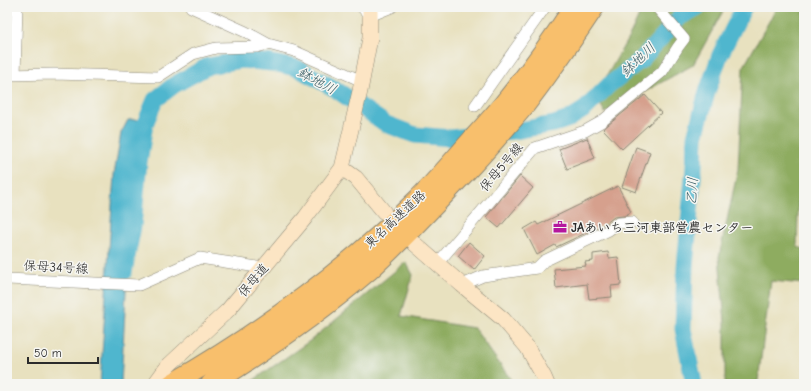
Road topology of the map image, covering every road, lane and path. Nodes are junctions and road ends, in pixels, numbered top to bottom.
1 (17, 7) edge
2 (191, 7) edge
3 (392, 7) edge
4 (545, 7) edge
5 (574, 7) edge
6 (594, 7) edge
7 (659, 8) edge
8 (367, 10) edge
9 (268, 44) junction
10 (11, 75) edge
11 (361, 86) junction
12 (476, 106) dead end
13 (342, 168) junction
14 (384, 212) dead end
15 (632, 222) dead end
16 (415, 244) dead end
17 (437, 264) junction
18 (263, 268) junction
19 (7, 279) edge
20 (462, 285) junction
21 (175, 382) edge
22 (156, 384) edge
23 (211, 384) edge
24 (547, 384) edge

1 - 10 street
2 - 9 street
3 - 8 street
4 - 12 street
5 - 21 highway, 東名高速道路
6 - 23 highway, 東名高速道路
7 - 17 street, 保母5号線
8 - 11 street
9 - 10 street
9 - 11 street
11 - 13 street
13 - 14 street
13 - 18 street, 保母道
15 - 20 street
16 - 17 street
17 - 20 street
18 - 19 street, 保母34号線
18 - 22 street, 保母道
20 - 24 street

